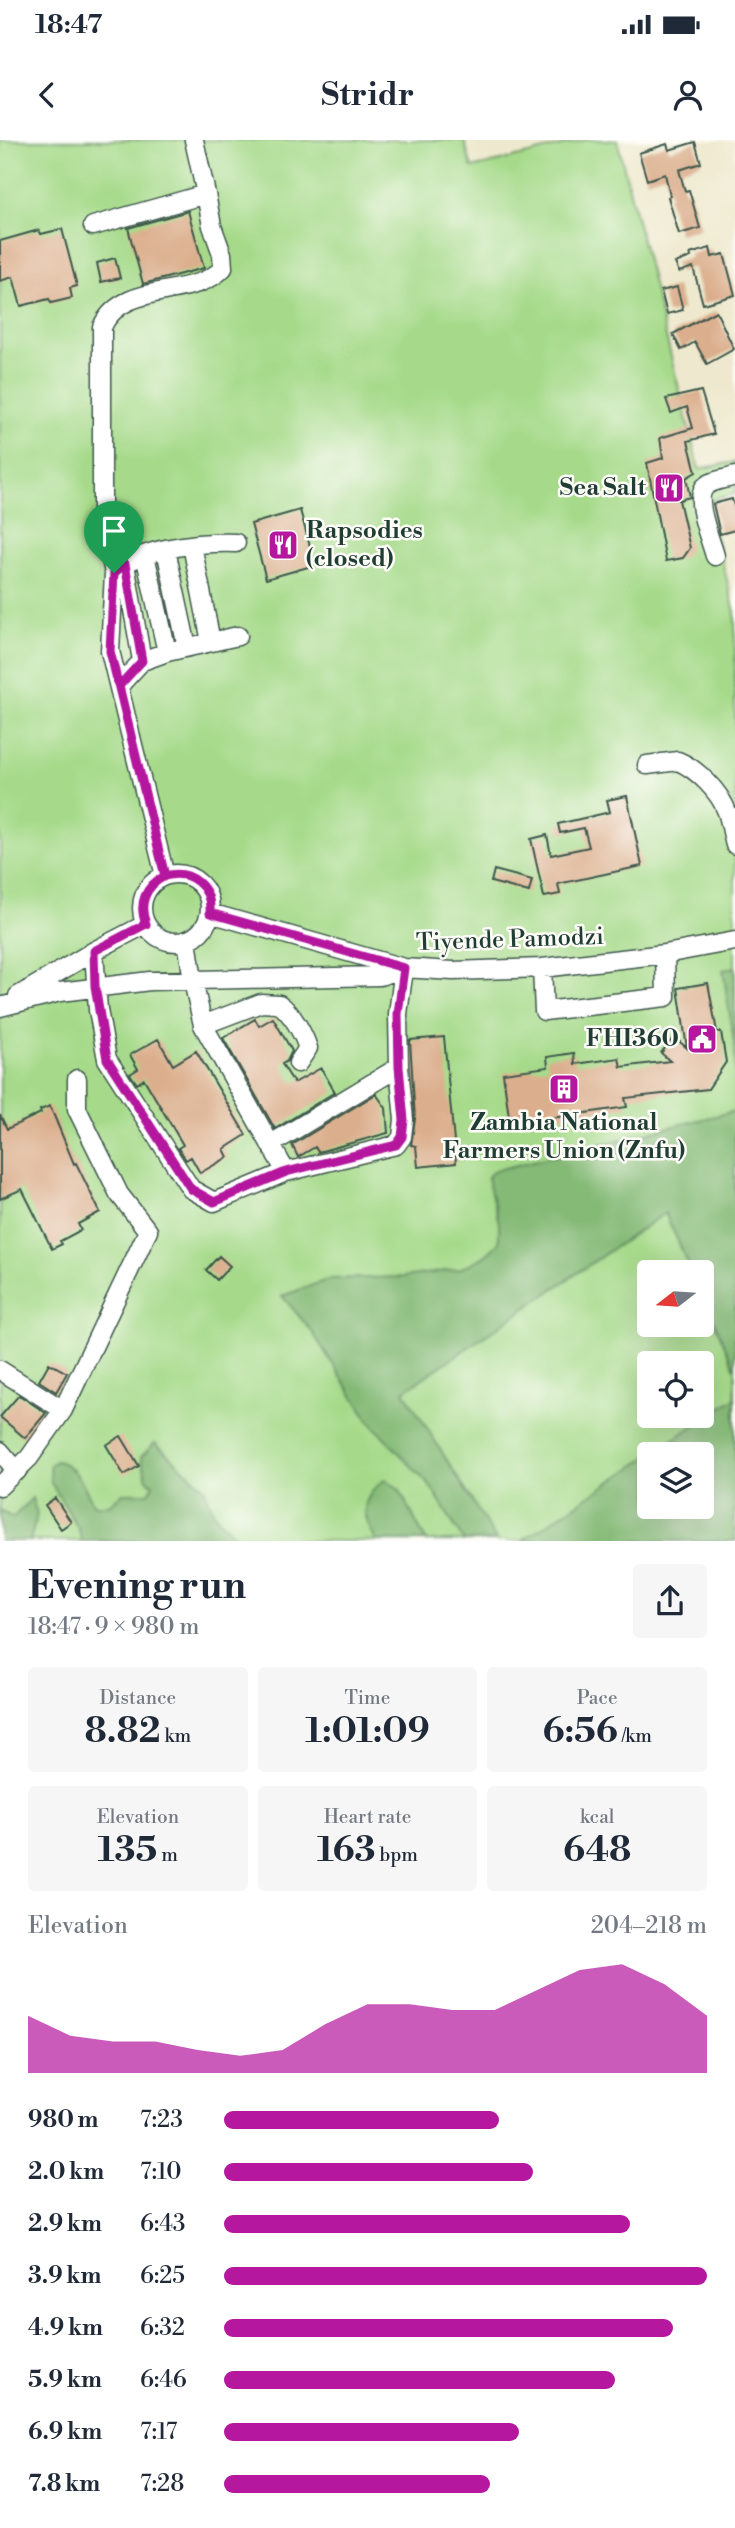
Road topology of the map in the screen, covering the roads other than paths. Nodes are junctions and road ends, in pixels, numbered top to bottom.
1 (194, 140) edge
2 (206, 194) junction
3 (93, 226) dead end
4 (735, 476) edge
5 (236, 543) dead end
6 (192, 545) junction
7 (166, 550) junction
8 (145, 555) junction
9 (715, 556) dead end
10 (119, 569) junction
11 (238, 636) dead end
12 (211, 642) junction
13 (187, 647) junction
14 (167, 652) junction
15 (142, 661) junction
16 (119, 686) junction
17 (647, 765) dead end
18 (735, 845) edge
19 (165, 876) junction
20 (210, 913) junction
21 (146, 924) junction
22 (187, 940) junction
23 (735, 941) edge
24 (94, 951) junction
25 (664, 954) junction
26 (404, 968) junction
27 (542, 968) junction
28 (193, 981) junction
29 (95, 986) junction
30 (0, 1007) edge
31 (203, 1025) junction
32 (298, 1063) dead end
33 (399, 1067) junction
34 (77, 1079) dead end
35 (271, 1144) junction
36 (286, 1172) junction
37 (0, 1370) edge
38 (63, 1410) junction
39 (0, 1451) edge
40 (17, 1471) junction
41 (0, 1486) edge

1 - 2 lane
2 - 3 lane
2 - 10 lane
4 - 9 lane
5 - 6 lane
6 - 7 lane
6 - 12 lane
7 - 8 lane
7 - 13 lane
8 - 10 lane
8 - 14 lane
10 - 15 lane
10 - 16 lane
11 - 12 lane
12 - 13 lane
13 - 14 lane
14 - 15 lane
15 - 16 lane
16 - 19 lane
17 - 18 lane
19 - 20 lane
19 - 21 lane
20 - 22 lane
20 - 26 lane, Tiyende Pamodzi
21 - 22 lane
21 - 24 lane
22 - 28 lane
23 - 25 lane, Tiyende Pamodzi
24 - 29 lane
24 - 30 lane
25 - 27 lane, Tiyende Pamodzi
25 - 27 lane
26 - 27 lane, Tiyende Pamodzi
26 - 28 lane
26 - 33 lane
28 - 29 lane
28 - 31 lane
29 - 30 lane
29 - 36 lane
31 - 32 lane
31 - 35 lane
33 - 35 lane
33 - 36 lane
34 - 38 lane
35 - 36 lane
37 - 38 lane
38 - 40 lane
39 - 40 lane
40 - 41 lane

